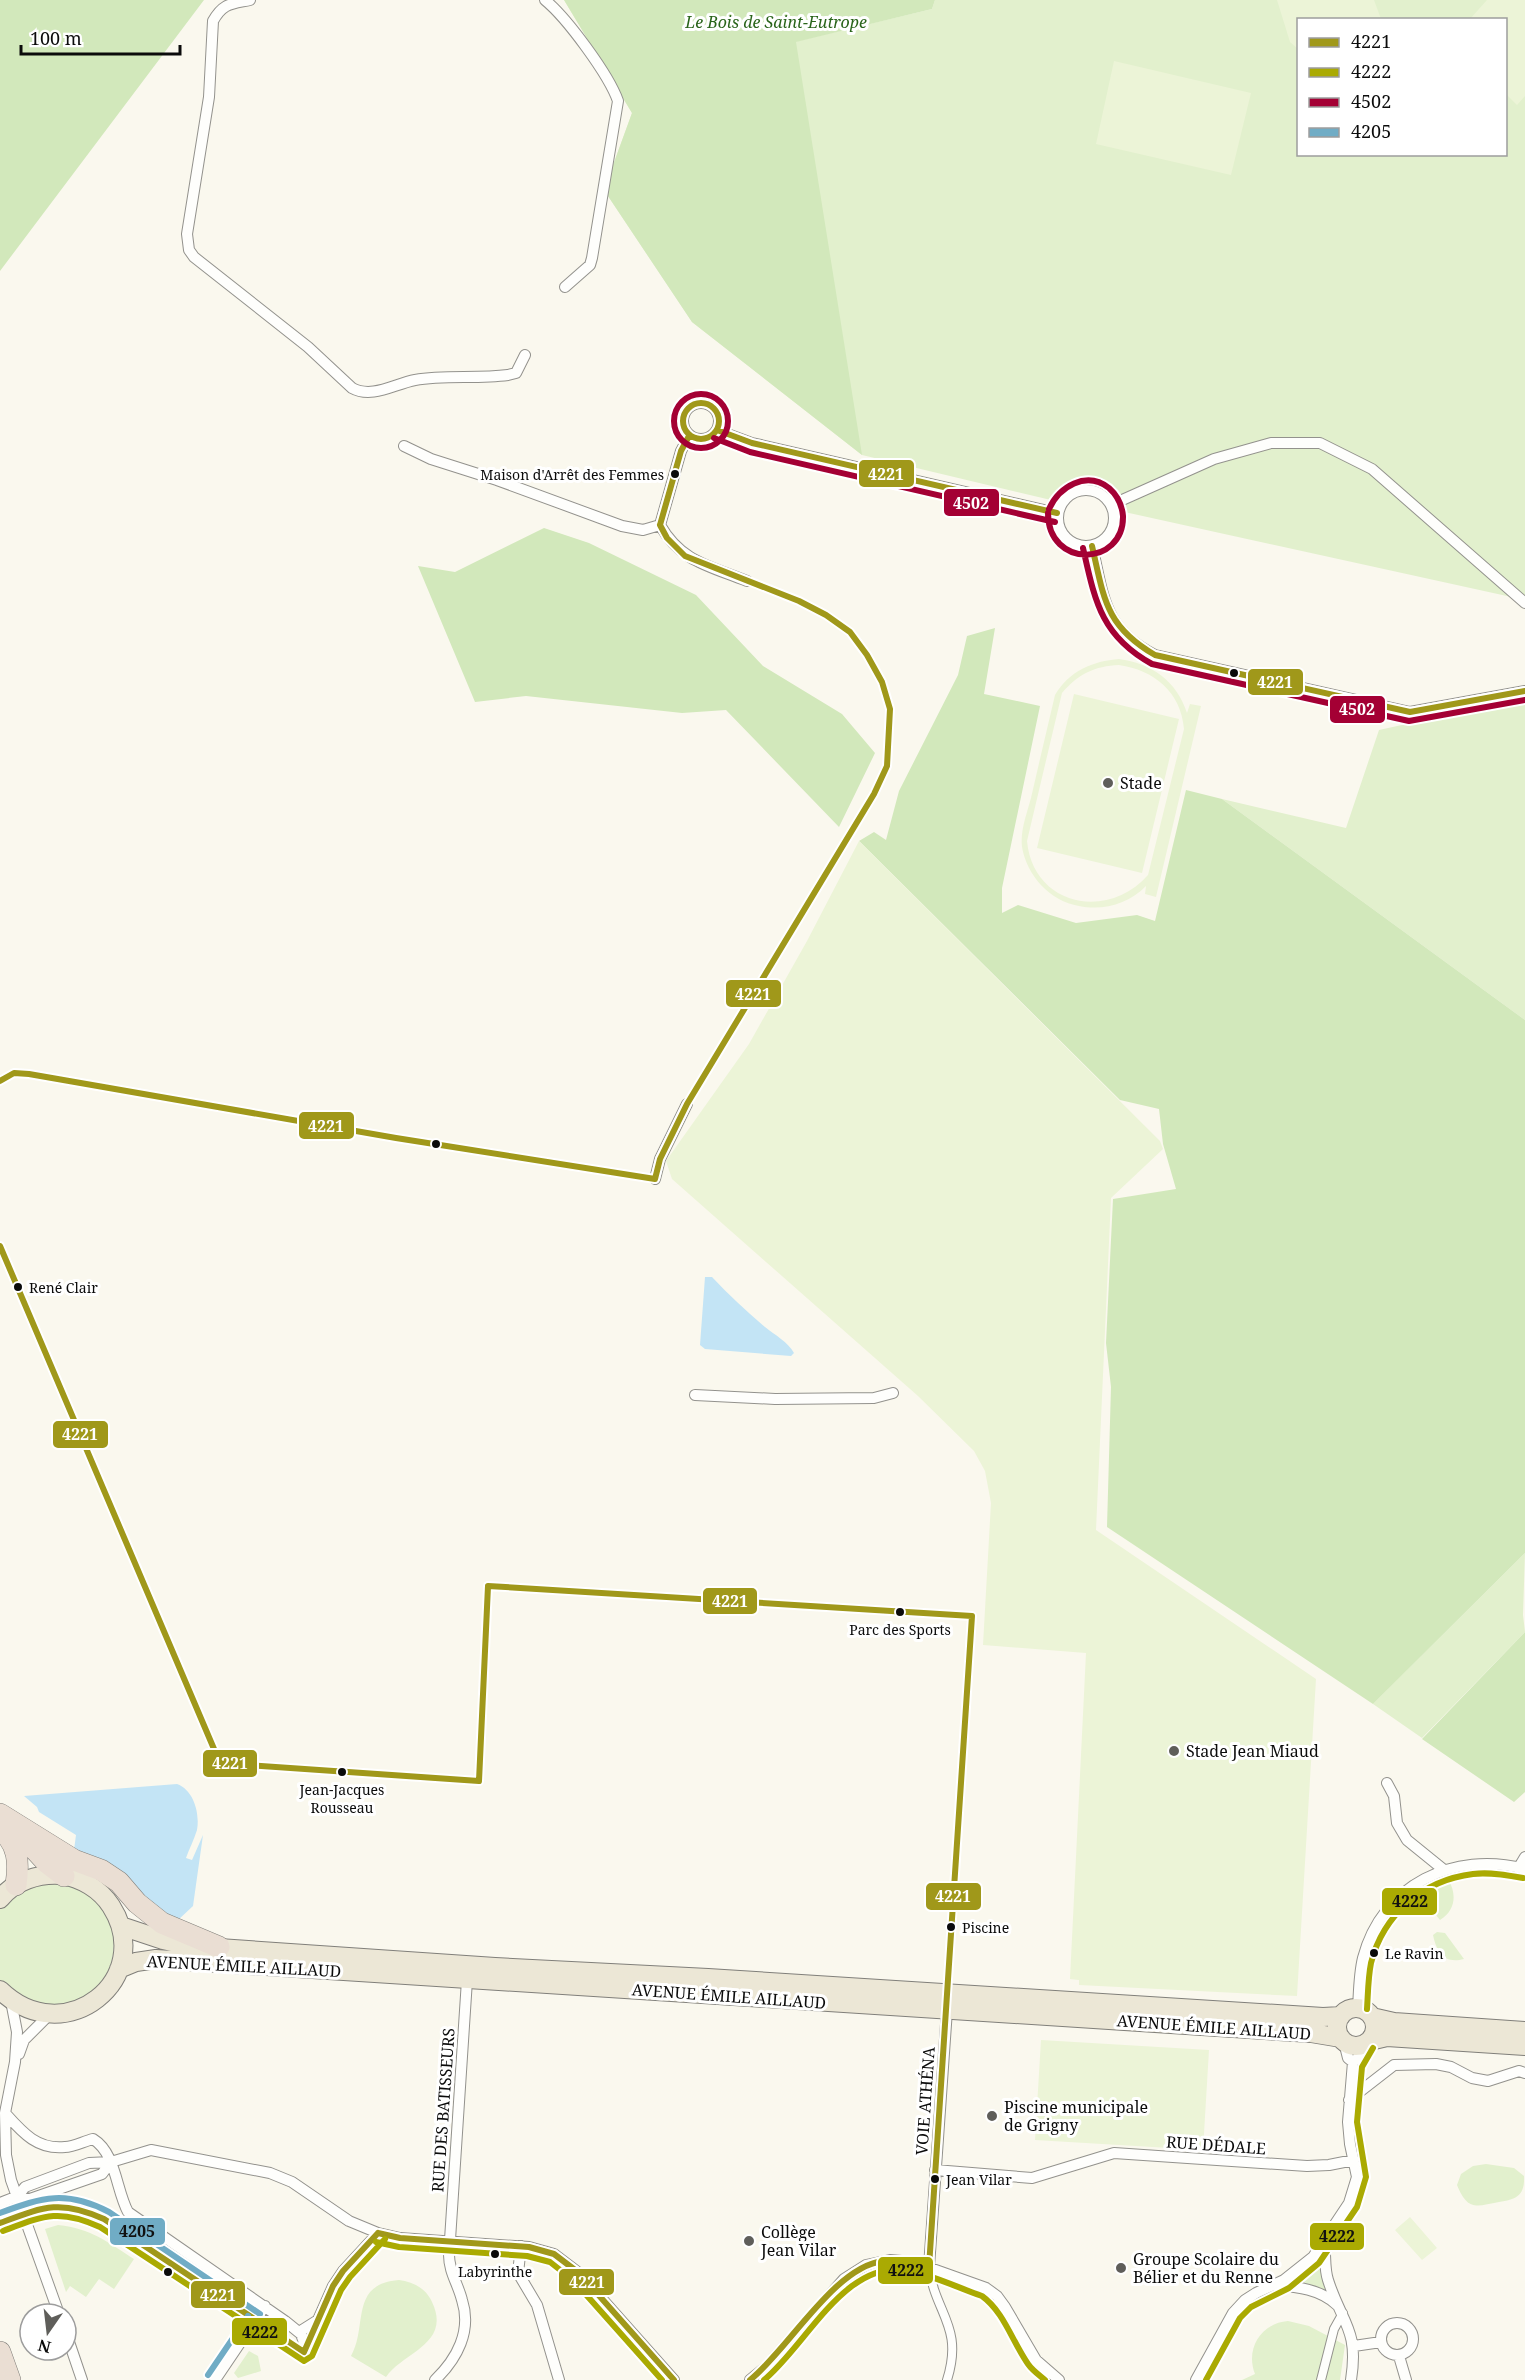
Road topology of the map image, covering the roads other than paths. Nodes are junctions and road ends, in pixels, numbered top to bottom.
1 (250, 0) edge
2 (545, 0) edge
3 (565, 287) dead end
4 (525, 355) dead end
5 (717, 430) junction
6 (689, 436) junction
7 (404, 446) dead end
8 (1111, 505) junction
9 (1057, 513) junction
10 (660, 525) junction
11 (1092, 546) junction
12 (747, 582) dead end
13 (1525, 603) edge
14 (1525, 691) edge
15 (687, 1104) dead end
16 (655, 1179) dead end
17 (893, 1393) dead end
18 (695, 1395) dead end
19 (1387, 1783) dead end
20 (0, 1814) edge
21 (0, 1829) edge
22 (1525, 1857) edge
23 (1522, 1868) edge
24 (1443, 1870) junction
25 (64, 1876) junction
26 (16, 1885) junction
27 (0, 1899) edge
28 (121, 1926) junction
29 (219, 1947) junction
30 (119, 1969) junction
31 (467, 1980) junction
32 (5, 1996) edge
33 (946, 2010) junction
34 (1357, 2014) junction
35 (49, 2015) junction
36 (1525, 2031) edge
37 (1342, 2040) junction
38 (1367, 2042) junction
39 (1525, 2046) edge
40 (15, 2062) junction
41 (1353, 2062) junction
42 (1525, 2073) edge
43 (1349, 2100) junction
44 (5, 2113) junction
45 (1354, 2160) junction
46 (111, 2163) junction
47 (935, 2170) junction
48 (18, 2196) junction
49 (0, 2203) edge
50 (378, 2233) junction
51 (449, 2241) junction
52 (1324, 2242) junction
53 (521, 2246) junction
54 (928, 2267) junction
55 (1275, 2285) junction
56 (55, 2302) edge
57 (265, 2306) junction
58 (1341, 2310) junction
59 (299, 2332) junction
60 (1381, 2342) junction
61 (1354, 2346) junction
62 (306, 2348) dead end
63 (0, 2352) edge
64 (1399, 2356) junction
65 (76, 2362) edge
66 (10, 2380) edge
67 (82, 2380) edge
68 (215, 2380) edge
69 (435, 2380) edge
70 (559, 2380) edge
71 (674, 2380) edge
72 (750, 2380) edge
73 (947, 2380) edge
74 (1059, 2380) edge
75 (1196, 2380) edge
76 (1321, 2380) edge
77 (1351, 2380) edge
78 (1406, 2380) edge

1 - 4 street
2 - 3 street
5 - 6 street
5 - 6 street
5 - 9 street
6 - 10 street
7 - 10 street
8 - 9 street
8 - 11 street
8 - 13 street
9 - 11 street
10 - 12 street
11 - 14 street
15 - 16 street
17 - 18 street
19 - 24 street
20 - 25 highway
20 - 29 highway
21 - 26 highway
22 - 23 street
23 - 24 street
24 - 34 street
25 - 26 main road
25 - 28 main road
26 - 27 main road
28 - 29 main road, AVENUE ÉMILE AILLAUD
28 - 30 main road
29 - 34 main road, AVENUE ÉMILE AILLAUD
30 - 31 main road, AVENUE ÉMILE AILLAUD
30 - 35 main road
31 - 33 main road, AVENUE ÉMILE AILLAUD
31 - 51 street, RUE DES BATISSEURS
32 - 35 main road
32 - 40 street
33 - 37 main road, AVENUE ÉMILE AILLAUD
33 - 47 street, VOIE ATHÉNA
34 - 36 main road, AVENUE ÉMILE AILLAUD
34 - 37 main road
34 - 38 main road
35 - 40 street
37 - 38 main road
37 - 41 street
38 - 39 main road
38 - 41 street
40 - 44 street
41 - 43 street
42 - 43 street
43 - 45 street
44 - 46 street
44 - 48 street
45 - 47 street, RUE DÉDALE
45 - 52 street
46 - 48 street
46 - 50 street
46 - 57 street
47 - 54 street, VOIE ATHÉNA
48 - 49 street
48 - 56 street
50 - 51 street
50 - 59 street
51 - 53 street
51 - 69 street, RUE DES BATISSEURS
52 - 55 street
52 - 58 street
53 - 70 street
53 - 71 street
54 - 72 street
54 - 73 street
54 - 74 street
55 - 58 street
55 - 75 street
57 - 59 street
57 - 68 street
58 - 61 street
58 - 76 street
59 - 62 street
60 - 61 street
60 - 64 street
60 - 64 street
61 - 77 street
63 - 66 highway
64 - 78 street
65 - 67 street

